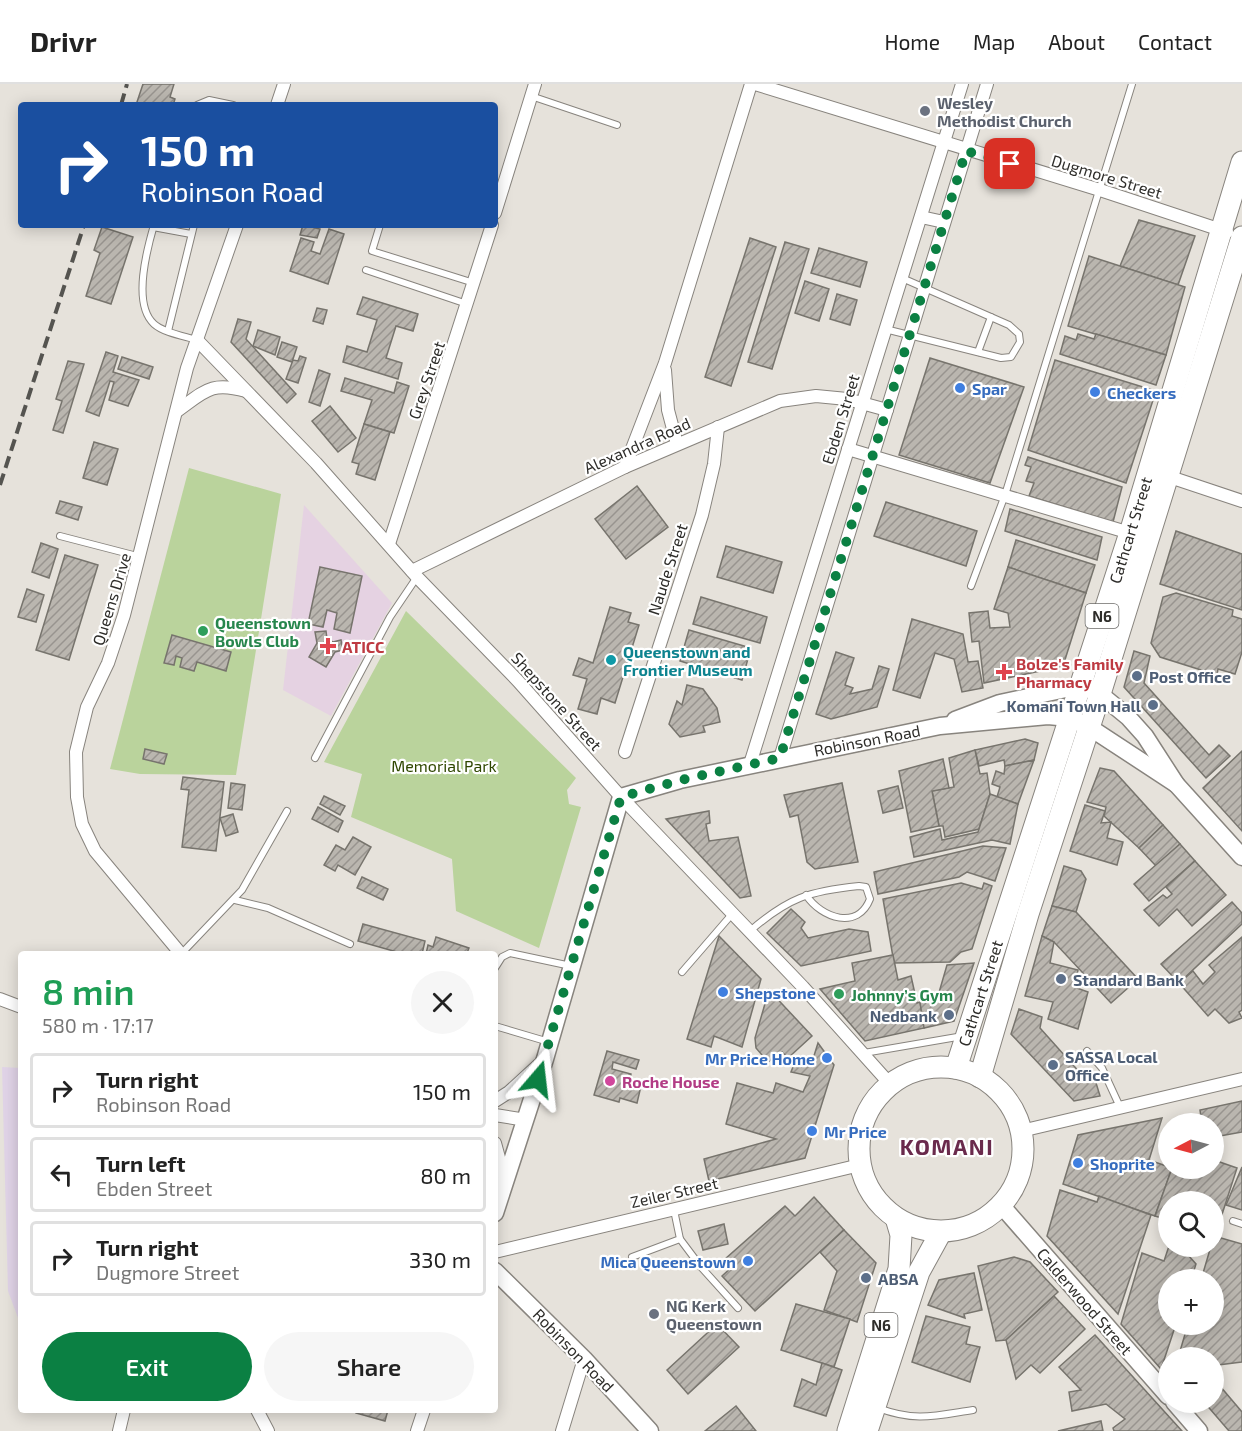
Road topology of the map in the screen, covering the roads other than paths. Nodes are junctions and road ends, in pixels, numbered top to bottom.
1 (284, 84) edge
2 (753, 84) edge
3 (962, 84) edge
4 (987, 84) edge
5 (1132, 84) edge
6 (533, 90) edge
7 (204, 102) edge
8 (219, 102) edge
9 (278, 102) edge
10 (617, 125) dead end
11 (943, 144) junction
12 (966, 151) junction
13 (1242, 162) edge
14 (1100, 190) junction
15 (498, 203) edge
16 (921, 217) junction
17 (944, 222) junction
18 (153, 228) edge
19 (162, 228) edge
20 (193, 228) edge
21 (236, 228) edge
22 (379, 228) edge
23 (491, 228) edge
24 (1221, 230) junction
25 (191, 234) junction
26 (1242, 237) edge
27 (366, 270) dead end
28 (901, 278) junction
29 (474, 284) junction
30 (925, 286) junction
31 (468, 304) junction
32 (991, 317) junction
33 (885, 329) junction
34 (168, 331) junction
35 (910, 334) junction
36 (198, 340) junction
37 (978, 352) junction
38 (665, 363) junction
39 (247, 391) junction
40 (863, 402) junction
41 (887, 410) junction
42 (177, 411) junction
43 (718, 428) junction
44 (677, 444) junction
45 (848, 449) junction
46 (872, 457) junction
47 (625, 466) junction
48 (1167, 476) junction
49 (1005, 495) junction
50 (1242, 501) edge
51 (1130, 532) junction
52 (60, 536) dead end
53 (389, 544) junction
54 (141, 557) junction
55 (415, 574) junction
56 (971, 586) dead end
57 (1080, 686) junction
58 (1100, 694) junction
59 (1070, 718) junction
60 (940, 726) junction
61 (1089, 727) junction
62 (625, 752) dead end
63 (315, 758) dead end
64 (780, 758) junction
65 (750, 764) junction
66 (1176, 784) junction
67 (621, 797) junction
68 (287, 811) dead end
69 (1242, 857) edge
70 (806, 895) junction
71 (235, 900) junction
72 (733, 912) junction
73 (750, 931) junction
74 (350, 944) dead end
75 (178, 951) edge
76 (184, 951) edge
77 (498, 963) edge
78 (572, 967) junction
79 (682, 972) dead end
80 (3, 1000) edge
81 (18, 1006) edge
82 (498, 1027) edge
83 (966, 1035) junction
84 (550, 1042) junction
85 (1086, 1051) dead end
86 (862, 1054) junction
87 (545, 1059) junction
88 (956, 1068) junction
89 (980, 1077) junction
90 (1242, 1079) edge
91 (890, 1084) junction
92 (498, 1099) edge
93 (1120, 1108) junction
94 (498, 1115) edge
95 (526, 1120) junction
96 (1021, 1131) junction
97 (498, 1154) edge
98 (860, 1165) junction
99 (506, 1184) junction
100 (498, 1205) edge
101 (1001, 1205) junction
102 (674, 1209) junction
103 (896, 1218) junction
104 (1233, 1221) dead end
105 (1242, 1224) edge
106 (941, 1232) junction
107 (681, 1239) junction
108 (498, 1251) edge
109 (632, 1257) dead end
110 (498, 1274) edge
111 (738, 1308) dead end
112 (585, 1359) junction
113 (1158, 1385) edge
114 (875, 1406) junction
115 (973, 1410) dead end
116 (123, 1413) edge
117 (259, 1413) edge
118 (423, 1413) edge
119 (1183, 1413) edge
120 (119, 1431) edge
121 (268, 1431) edge
122 (417, 1431) edge
123 (562, 1431) edge
124 (650, 1431) edge
125 (848, 1431) edge
126 (867, 1431) edge
127 (1199, 1431) edge

1 - 9 street
2 - 11 street, Dugmore Street
2 - 38 street
3 - 11 street, Ebden Street
4 - 12 street
5 - 14 lane
6 - 10 lane
6 - 15 street
7 - 8 lane
11 - 12 street, Dugmore Street
11 - 16 street, Ebden Street
12 - 14 street, Dugmore Street
12 - 17 street
13 - 24 highway, Cathcart Street / N6
14 - 24 street, Dugmore Street
14 - 49 lane
16 - 17 street
16 - 28 street, Ebden Street
17 - 30 street
18 - 34 lane
19 - 25 lane
20 - 25 lane
21 - 36 street, Queens Drive
22 - 29 lane
23 - 29 street, Grey Street
24 - 26 street, Dugmore Street
24 - 51 highway, Cathcart Street / N6
25 - 34 lane
26 - 48 highway, Cathcart Street / N6
27 - 31 lane
28 - 30 lane
28 - 33 street, Ebden Street
29 - 31 street, Grey Street
30 - 32 lane
30 - 35 street
31 - 53 street, Grey Street
32 - 37 lane
32 - 37 lane
33 - 35 lane
33 - 40 street, Ebden Street
34 - 36 lane
35 - 37 lane
35 - 41 street
36 - 39 street, Shepstone Street
36 - 42 street, Queens Drive
38 - 44 street
38 - 47 street
39 - 42 street
39 - 53 street, Shepstone Street
40 - 41 street, Alexandra Road
40 - 43 street, Alexandra Road
40 - 45 street, Ebden Street
41 - 46 street
42 - 54 street, Queens Drive
43 - 44 street, Alexandra Road
43 - 62 street, Naude Street
44 - 47 street, Alexandra Road
45 - 46 street
45 - 65 street, Ebden Street
46 - 49 street
46 - 64 street
47 - 55 street, Alexandra Road
48 - 50 street
48 - 58 highway, Cathcart Street / N6
49 - 51 street
49 - 56 lane
51 - 57 highway, Cathcart Street / N6
52 - 54 lane
53 - 55 street, Shepstone Street
54 - 75 street, Queens Drive
55 - 63 lane
55 - 67 street, Shepstone Street
57 - 58 street, Robinson Road
57 - 59 highway, Cathcart Street / N6
57 - 60 street, Robinson Road
58 - 61 highway, Cathcart Street / N6
58 - 66 street, Robinson Road
59 - 60 street, Robinson Road
59 - 61 street, Robinson Road
59 - 83 highway, Cathcart Street / N6
60 - 64 street, Robinson Road
61 - 66 street, Robinson Road
61 - 89 highway, Cathcart Street / N6
64 - 65 street, Robinson Road
65 - 67 street, Robinson Road
66 - 69 street, Robinson Road
67 - 72 street, Shepstone Street
67 - 78 street
68 - 71 lane
70 - 70 lane
70 - 73 lane
71 - 74 lane
71 - 76 lane
72 - 73 street, Shepstone Street
72 - 79 lane
73 - 86 street, Shepstone Street
77 - 78 lane
78 - 84 street
80 - 81 street
82 - 84 lane
83 - 86 lane
83 - 88 highway, Cathcart Street / N6
84 - 87 street
85 - 93 lane
86 - 91 street, Shepstone Street
87 - 92 street
87 - 95 street
88 - 89 highway
88 - 91 highway
89 - 96 highway
90 - 93 street
91 - 98 highway
93 - 96 street
94 - 95 street
95 - 99 street
96 - 101 highway
97 - 99 street
98 - 102 street, Zeiler Street
98 - 103 highway
99 - 100 street
101 - 106 highway
101 - 113 street, Calderwood Street
102 - 107 lane
102 - 108 street, Zeiler Street
103 - 106 highway
103 - 125 highway, N6
104 - 105 lane
106 - 114 highway, N6
107 - 109 lane
107 - 111 lane
110 - 112 street, Robinson Road
112 - 123 street
112 - 124 street, Robinson Road
114 - 115 lane
114 - 126 highway, N6
116 - 120 street
117 - 121 street
118 - 122 street
119 - 127 street

